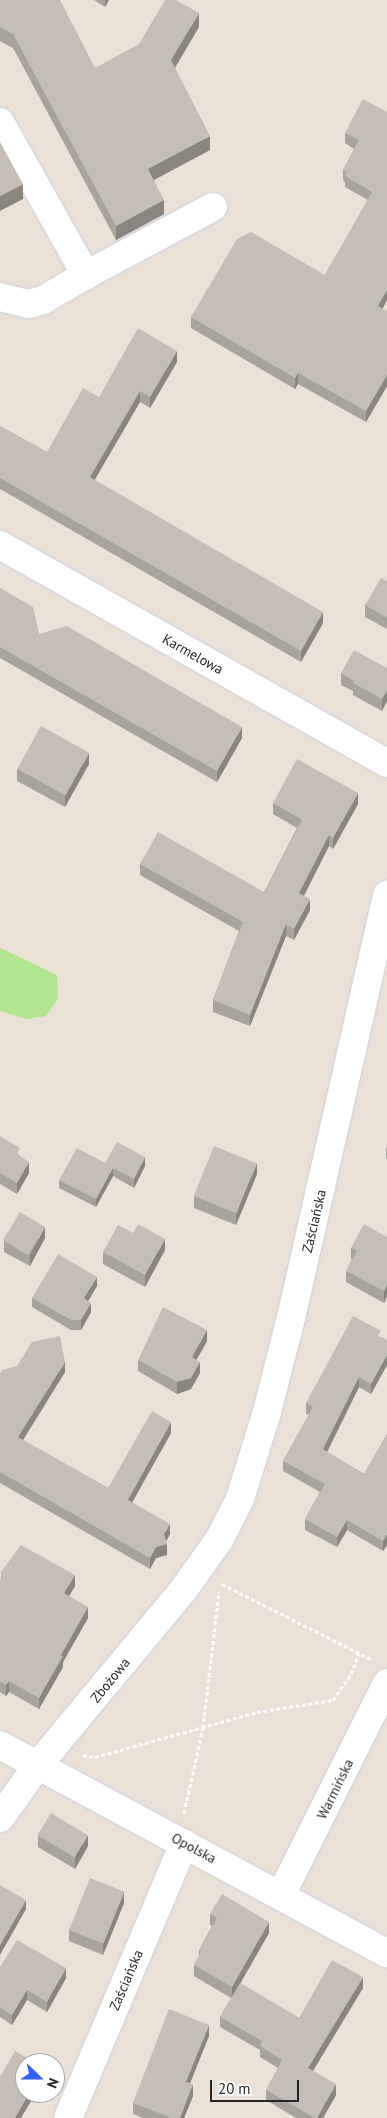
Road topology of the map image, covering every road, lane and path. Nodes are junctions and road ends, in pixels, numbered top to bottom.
1 (0, 122) edge
2 (213, 207) dead end
3 (86, 275) junction
4 (0, 297) edge
5 (0, 545) edge
6 (387, 763) edge
7 (387, 895) edge
8 (218, 1540) joint
9 (359, 1653) junction
10 (382, 1673) edge
11 (203, 1728) junction
12 (0, 1745) edge
13 (80, 1754) dead end
14 (38, 1766) junction
15 (0, 1818) edge
16 (182, 1833) junction
17 (281, 1895) junction
18 (387, 1953) edge
19 (73, 2116) edge

1 - 3 street
2 - 3 street
3 - 4 street
5 - 6 street, Karmelowa
7 - 8 street, Zaściańska
8 - 14 street, Zbożowa
9 - 10 path
9 - 11 path
9 - 11 path
10 - 17 street, Warmińska
11 - 13 path
11 - 16 path
12 - 14 street, Opolska
14 - 15 street, Zbożowa
14 - 16 street, Opolska
16 - 17 street, Opolska
16 - 19 street, Zaściańska
17 - 18 street, Opolska

